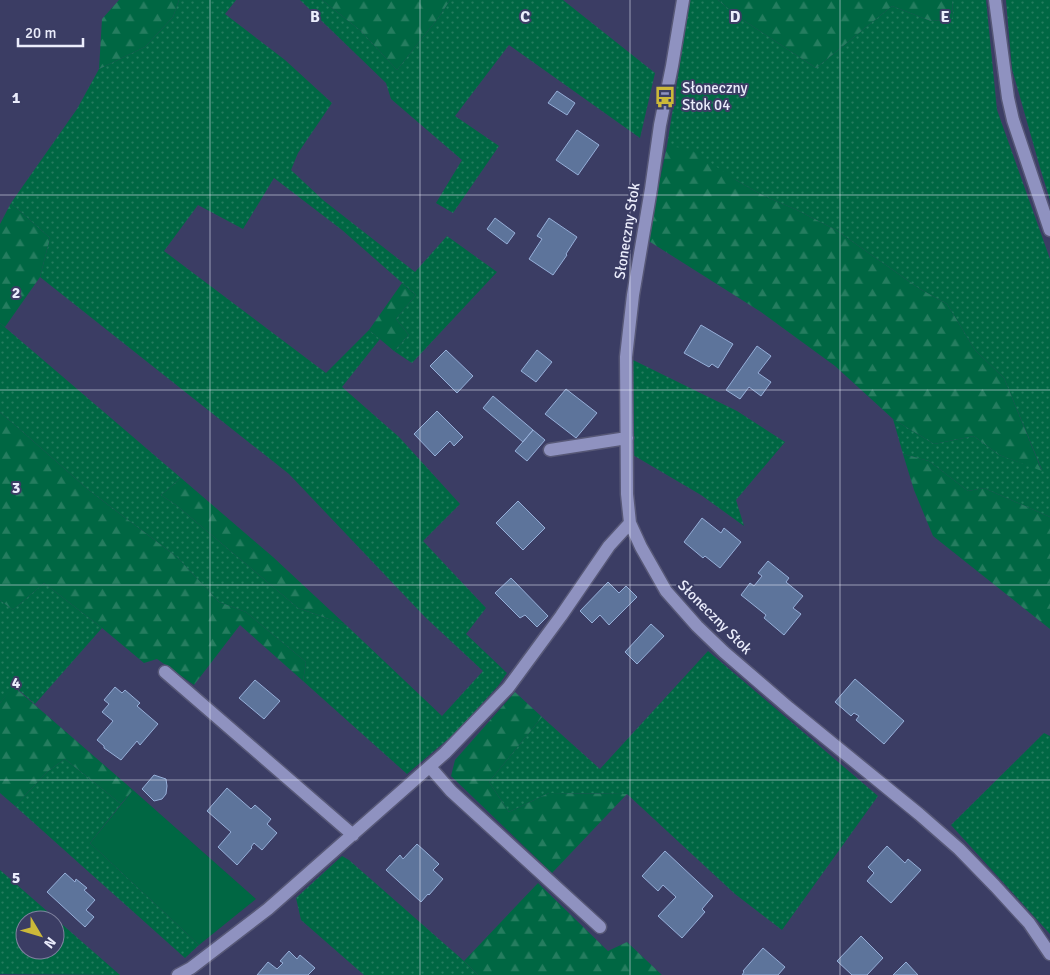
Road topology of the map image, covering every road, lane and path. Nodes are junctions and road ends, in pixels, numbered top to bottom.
1 (683, 0) edge
2 (995, 0) edge
3 (1050, 230) edge
4 (627, 438) junction
5 (550, 450) dead end
6 (630, 524) junction
7 (165, 672) dead end
8 (430, 767) junction
9 (353, 835) junction
10 (600, 927) dead end
11 (1050, 954) edge
12 (178, 975) edge

1 - 4 street, Słoneczny Stok
2 - 3 street
4 - 5 street
4 - 6 street, Słoneczny Stok
6 - 8 street
6 - 11 street, Słoneczny Stok
7 - 9 street
8 - 9 street
8 - 10 street
9 - 12 street

